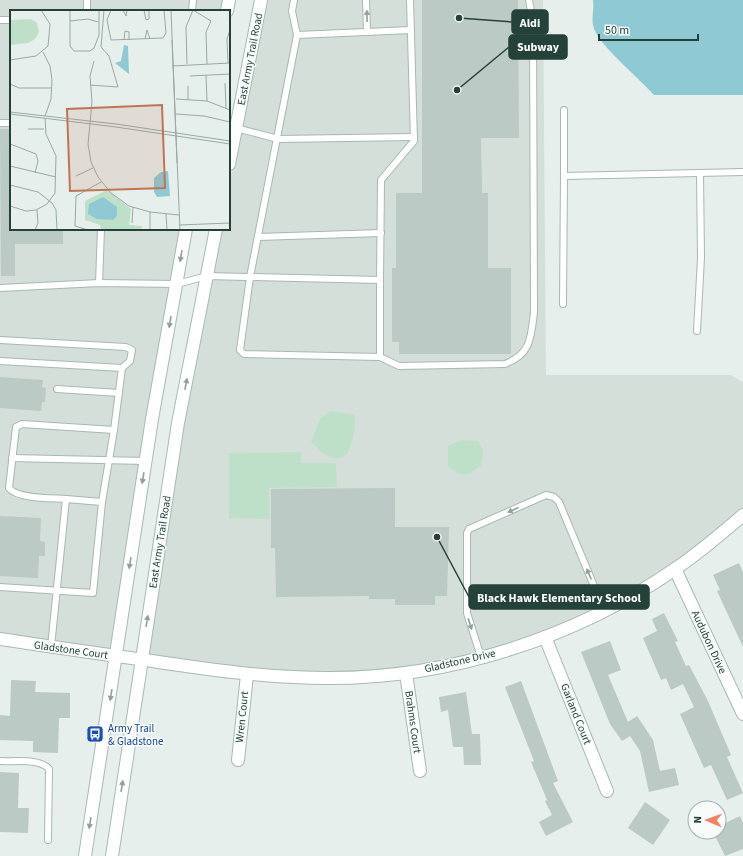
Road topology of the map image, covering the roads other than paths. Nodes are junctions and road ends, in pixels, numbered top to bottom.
1 (193, 0) edge
2 (229, 0) edge
3 (261, 0) edge
4 (294, 0) edge
5 (366, 0) edge
6 (410, 0) edge
7 (530, 0) edge
8 (192, 10) edge
9 (227, 10) edge
10 (411, 30) junction
11 (367, 32) junction
12 (297, 35) junction
13 (564, 110) dead end
14 (236, 128) junction
15 (414, 137) junction
16 (278, 139) junction
17 (230, 159) edge
18 (743, 172) edge
19 (700, 173) junction
20 (564, 176) junction
21 (101, 230) edge
22 (186, 230) edge
23 (216, 230) edge
24 (381, 233) junction
25 (258, 236) junction
26 (207, 276) junction
27 (250, 277) junction
28 (380, 280) junction
29 (99, 283) junction
30 (176, 284) junction
31 (0, 288) edge
32 (563, 304) dead end
33 (696, 332) dead end
34 (0, 340) edge
35 (380, 357) junction
36 (0, 361) edge
37 (122, 368) junction
38 (57, 389) dead end
39 (119, 393) junction
40 (114, 430) junction
41 (12, 458) junction
42 (109, 460) junction
43 (146, 461) junction
44 (66, 499) junction
45 (102, 502) junction
46 (743, 515) edge
47 (675, 570) junction
48 (0, 587) edge
49 (58, 590) junction
50 (604, 610) junction
51 (545, 637) junction
52 (0, 639) edge
53 (51, 647) junction
54 (117, 656) junction
55 (481, 657) junction
56 (141, 660) junction
57 (406, 673) junction
58 (247, 675) junction
59 (743, 714) edge
60 (238, 760) dead end
61 (0, 761) edge
62 (420, 771) dead end
63 (607, 791) dead end
64 (48, 840) dead end
65 (85, 856) edge
66 (112, 856) edge

1 - 8 lane
2 - 9 main road
3 - 14 main road, East Army Trail Road
4 - 12 lane
11 -> 5 lane
6 - 10 lane
7 - 35 lane
10 - 11 lane
10 - 15 lane
11 - 12 lane
12 - 16 lane
13 - 20 lane
14 - 16 lane
14 - 17 main road, East Army Trail Road
15 - 16 lane
15 - 24 lane
16 - 25 lane
18 - 19 lane
19 - 20 lane
19 - 33 lane
20 - 32 lane
21 - 29 lane
22 -> 30 main road
23 - 26 main road, East Army Trail Road
24 - 25 lane
24 - 28 lane
25 - 27 lane
26 - 27 lane
26 - 30 lane
56 -> 26 main road, East Army Trail Road
27 - 28 lane
27 - 35 lane
28 - 35 lane
29 - 30 lane
29 - 31 lane
30 -> 43 main road
34 - 37 lane
36 - 37 lane
37 - 39 lane
38 - 39 lane
39 - 40 lane
40 - 41 lane
40 - 42 lane
41 - 42 lane
41 - 44 lane
42 - 43 lane
42 - 45 lane
43 -> 54 main road
44 - 45 lane
44 - 49 lane
45 - 49 lane
46 - 47 main road, Gladstone Drive
47 - 50 main road, Gladstone Drive
47 - 59 main road, Audubon Drive
48 - 49 lane
49 - 53 lane
50 - 51 main road, Gladstone Drive
50 -> 55 lane
51 - 55 main road, Gladstone Drive
51 - 63 main road, Garland Court
52 - 53 main road, Gladstone Court
53 - 54 main road, Gladstone Court
54 - 56 main road, Gladstone Court
54 -> 65 main road
55 - 57 main road, Gladstone Drive
56 - 58 main road, Gladstone Drive
66 -> 56 main road, East Army Trail Road
57 - 58 main road, Gladstone Drive
57 - 62 main road, Brahms Court
58 - 60 main road, Wren Court
61 - 64 lane

